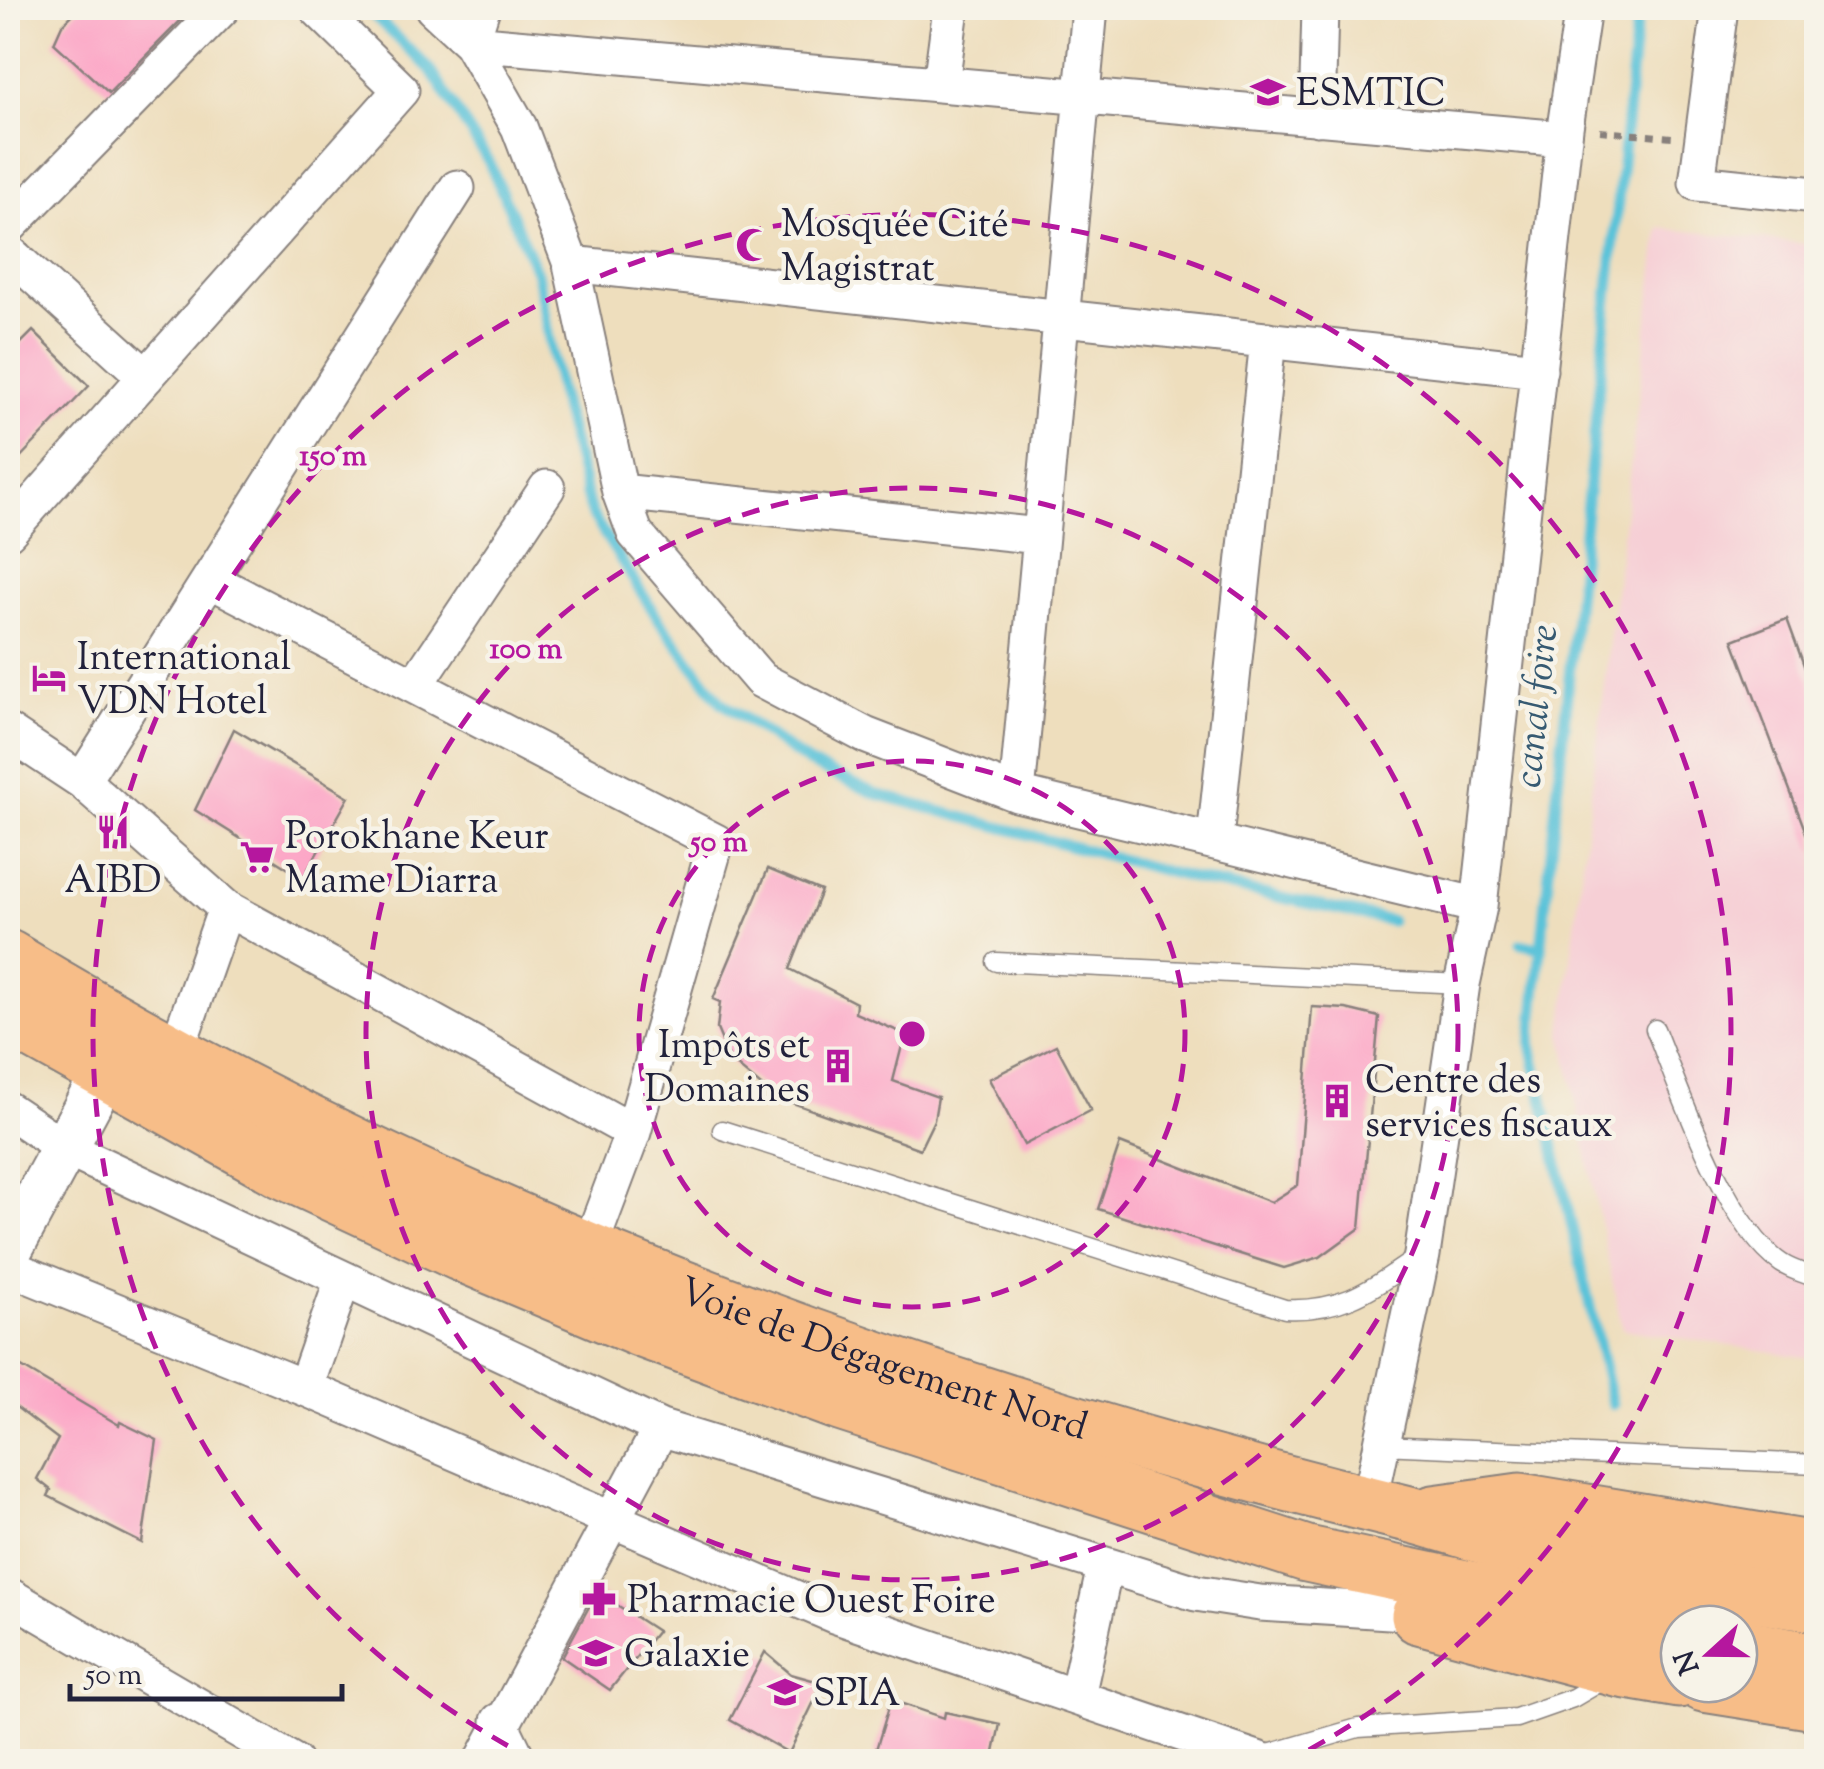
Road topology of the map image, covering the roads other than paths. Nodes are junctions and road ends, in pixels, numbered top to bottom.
1 (222, 8) edge
2 (317, 8) edge
3 (433, 8) edge
4 (482, 8) edge
5 (951, 8) edge
6 (1090, 8) edge
7 (1320, 8) edge
8 (1583, 8) edge
9 (1720, 8) edge
10 (470, 43) junction
11 (942, 84) junction
12 (1082, 97) junction
13 (1317, 118) junction
14 (1577, 135) junction
15 (457, 188) dead end
16 (1816, 195) edge
17 (8, 227) edge
18 (8, 252) edge
19 (572, 264) junction
20 (1061, 318) junction
21 (1268, 340) junction
22 (1539, 370) junction
23 (146, 377) junction
24 (548, 488) dead end
25 (620, 492) junction
26 (8, 532) edge
27 (1040, 536) junction
28 (210, 580) junction
29 (416, 684) junction
30 (8, 732) edge
31 (82, 781) junction
32 (1016, 794) junction
33 (1215, 839) junction
34 (1479, 906) junction
35 (226, 908) junction
36 (8, 958) edge
37 (996, 962) dead end
38 (1462, 984) junction
39 (8, 1016) edge
40 (1655, 1029) dead end
41 (175, 1054) junction
42 (106, 1071) junction
43 (8, 1110) edge
44 (722, 1130) dead end
45 (634, 1132) junction
46 (65, 1148) junction
47 (10, 1246) edge
48 (588, 1249) junction
49 (1422, 1255) junction
50 (1816, 1278) edge
51 (343, 1279) junction
52 (304, 1388) junction
53 (661, 1428) junction
54 (1382, 1445) junction
55 (1816, 1464) edge
56 (1392, 1510) junction
57 (614, 1522) junction
58 (1816, 1550) edge
59 (1307, 1554) junction
60 (1106, 1567) junction
61 (8, 1594) edge
62 (1811, 1603) edge
63 (1406, 1612) junction
64 (1659, 1630) edge
65 (1759, 1654) edge
66 (1620, 1670) junction
67 (1809, 1674) edge
68 (1659, 1677) edge
69 (1759, 1679) edge
70 (1077, 1696) junction
71 (500, 1722) junction
72 (274, 1757) edge
73 (1262, 1759) edge
74 (482, 1762) edge
75 (519, 1762) edge

1 - 17 street
2 - 23 street
3 - 10 street
4 - 10 street
5 - 11 street
6 - 12 street
7 - 13 street
8 - 14 street
9 - 16 street
10 - 11 street
10 - 19 street
11 - 12 street
12 - 13 street
12 - 20 street
13 - 14 street
14 - 22 street
15 - 28 street
18 - 23 street
19 - 20 street
19 - 25 street
20 - 21 street
20 - 27 street
21 - 22 street
21 - 33 street
22 - 34 street
23 - 26 street
24 - 29 street
25 - 27 street
25 - 32 street
27 - 32 street
28 - 29 street
28 - 31 street
29 - 45 street
30 - 31 street
31 - 35 street
32 - 33 street
33 - 34 street
34 - 38 street
35 - 41 street
35 - 45 street
36 - 41 highway, Voie de Dégagement Nord
37 - 38 lane
38 - 49 street
39 - 42 highway, Voie de Dégagement Nord
40 - 50 lane
41 - 48 highway, Voie de Dégagement Nord
42 - 46 street
42 - 59 highway, Voie de Dégagement Nord
43 - 46 street
44 - 49 lane
45 - 48 street
46 - 47 street
46 - 51 street
47 - 52 street
48 - 56 highway, Voie de Dégagement Nord
49 - 54 street
51 - 52 street
51 - 53 street
52 - 57 street
53 - 57 street
53 - 60 street
54 - 55 lane
54 - 56 street
56 - 58 highway
56 - 62 highway, Voie de Dégagement Nord
57 - 70 street
57 - 71 street
59 - 63 highway
59 - 64 highway, Voie de Dégagement Nord
60 - 63 street
60 - 70 street
61 - 72 street
63 - 66 highway
65 - 67 highway
66 - 68 highway
66 - 73 lane
67 - 69 highway
70 - 73 street
71 - 74 street
71 - 75 street

